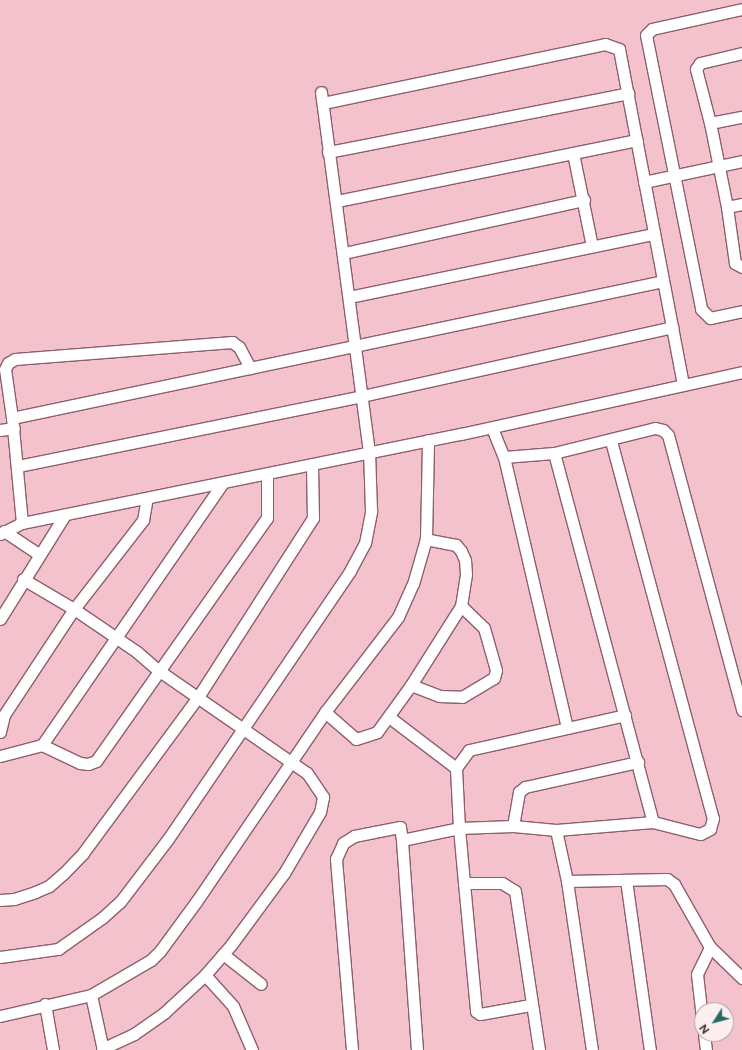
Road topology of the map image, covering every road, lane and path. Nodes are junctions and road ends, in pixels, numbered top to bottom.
1 (742, 9) edge
2 (742, 53) edge
3 (628, 93) junction
4 (742, 117) edge
5 (710, 123) junction
6 (637, 140) junction
7 (328, 152) junction
8 (573, 153) junction
9 (742, 161) edge
10 (719, 166) junction
11 (676, 175) junction
12 (644, 182) junction
13 (584, 200) junction
14 (337, 201) junction
15 (742, 204) edge
16 (726, 207) junction
17 (654, 234) junction
18 (592, 246) junction
19 (344, 253) junction
20 (742, 267) edge
21 (663, 280) junction
22 (349, 297) junction
23 (742, 311) edge
24 (672, 327) junction
25 (356, 346) junction
26 (4, 363) edge
27 (250, 368) junction
28 (742, 372) edge
29 (683, 385) junction
30 (362, 396) junction
31 (13, 423) junction
32 (492, 428) junction
33 (0, 430) edge
34 (428, 440) junction
35 (611, 441) junction
36 (369, 452) junction
37 (554, 453) junction
38 (504, 457) junction
39 (312, 464) junction
40 (18, 466) junction
41 (267, 474) junction
42 (223, 483) junction
43 (147, 498) junction
44 (64, 516) junction
45 (22, 523) junction
46 (2, 533) edge
47 (426, 539) junction
48 (40, 555) junction
49 (24, 579) junction
50 (462, 606) junction
51 (74, 609) junction
52 (0, 619) edge
53 (116, 638) junction
54 (158, 670) junction
55 (411, 685) junction
56 (198, 697) junction
57 (742, 710) edge
58 (325, 712) junction
59 (625, 715) junction
60 (389, 717) junction
61 (567, 728) junction
62 (243, 729) junction
63 (0, 732) edge
64 (42, 746) junction
65 (0, 756) edge
66 (290, 762) junction
67 (638, 762) junction
68 (456, 768) junction
69 (653, 822) junction
70 (513, 826) junction
71 (459, 828) junction
72 (556, 830) junction
73 (402, 840) junction
74 (626, 880) junction
75 (567, 881) junction
76 (464, 883) junction
77 (0, 900) edge
78 (710, 947) junction
79 (223, 954) junction
80 (0, 957) edge
81 (206, 974) junction
82 (742, 978) edge
83 (261, 984) dead end
84 (91, 995) junction
85 (700, 1002) edge
86 (45, 1004) junction
87 (530, 1005) junction
88 (0, 1016) edge
89 (102, 1049) edge
90 (52, 1050) edge
91 (252, 1050) edge
92 (352, 1050) edge
93 (417, 1050) edge
94 (539, 1050) edge
95 (592, 1050) edge
96 (647, 1050) edge

1 - 11 street
2 - 5 street
3 - 6 street
3 - 7 street
3 - 7 street
4 - 5 street
5 - 10 street
6 - 8 street
6 - 12 street
7 - 14 street
8 - 13 street
8 - 14 street
9 - 10 street
10 - 11 street
10 - 16 street
11 - 12 street
11 - 23 street
12 - 17 street
13 - 18 street
13 - 19 street
14 - 19 street
15 - 16 street
16 - 20 street
17 - 18 street
17 - 21 street
18 - 22 street
19 - 22 street
21 - 24 street
21 - 25 street
22 - 25 street
24 - 29 street
24 - 30 street
25 - 27 street
25 - 30 street
26 - 27 street
26 - 31 street
27 - 31 street
28 - 29 street
29 - 32 street
30 - 36 street
30 - 40 street
31 - 33 street
31 - 40 street
32 - 34 street
32 - 38 street
34 - 36 street
34 - 47 street
35 - 37 street
35 - 57 street
35 - 69 street
36 - 39 street
36 - 62 street
37 - 38 street
37 - 59 street
38 - 61 street
39 - 41 street
39 - 56 street
40 - 45 street
41 - 42 street
41 - 54 street
42 - 43 street
42 - 53 street
43 - 44 street
43 - 51 street
44 - 45 street
44 - 48 street
45 - 46 street
46 - 48 street
47 - 50 street
47 - 58 street
48 - 49 street
49 - 51 street
49 - 52 street
50 - 55 street
50 - 55 street
51 - 53 street
51 - 63 street
53 - 54 street
53 - 64 street
54 - 56 street
54 - 64 street
55 - 60 street
56 - 62 street
56 - 77 street
58 - 60 street
58 - 66 street
59 - 61 street
59 - 67 street
60 - 68 street
61 - 68 street
62 - 66 street
62 - 80 street
64 - 65 street
66 - 79 street
66 - 84 street
67 - 69 street
67 - 70 street
68 - 71 street
69 - 72 street
70 - 71 street
70 - 72 street
71 - 73 street
71 - 76 street
72 - 75 street
73 - 92 street
73 - 93 street
74 - 75 street
74 - 78 street
74 - 96 street
75 - 95 street
76 - 87 street
76 - 87 street
78 - 82 street
78 - 85 street
79 - 81 street
79 - 83 street
81 - 89 street
81 - 91 street
84 - 86 street
84 - 89 street
86 - 88 street
86 - 90 street
87 - 94 street

